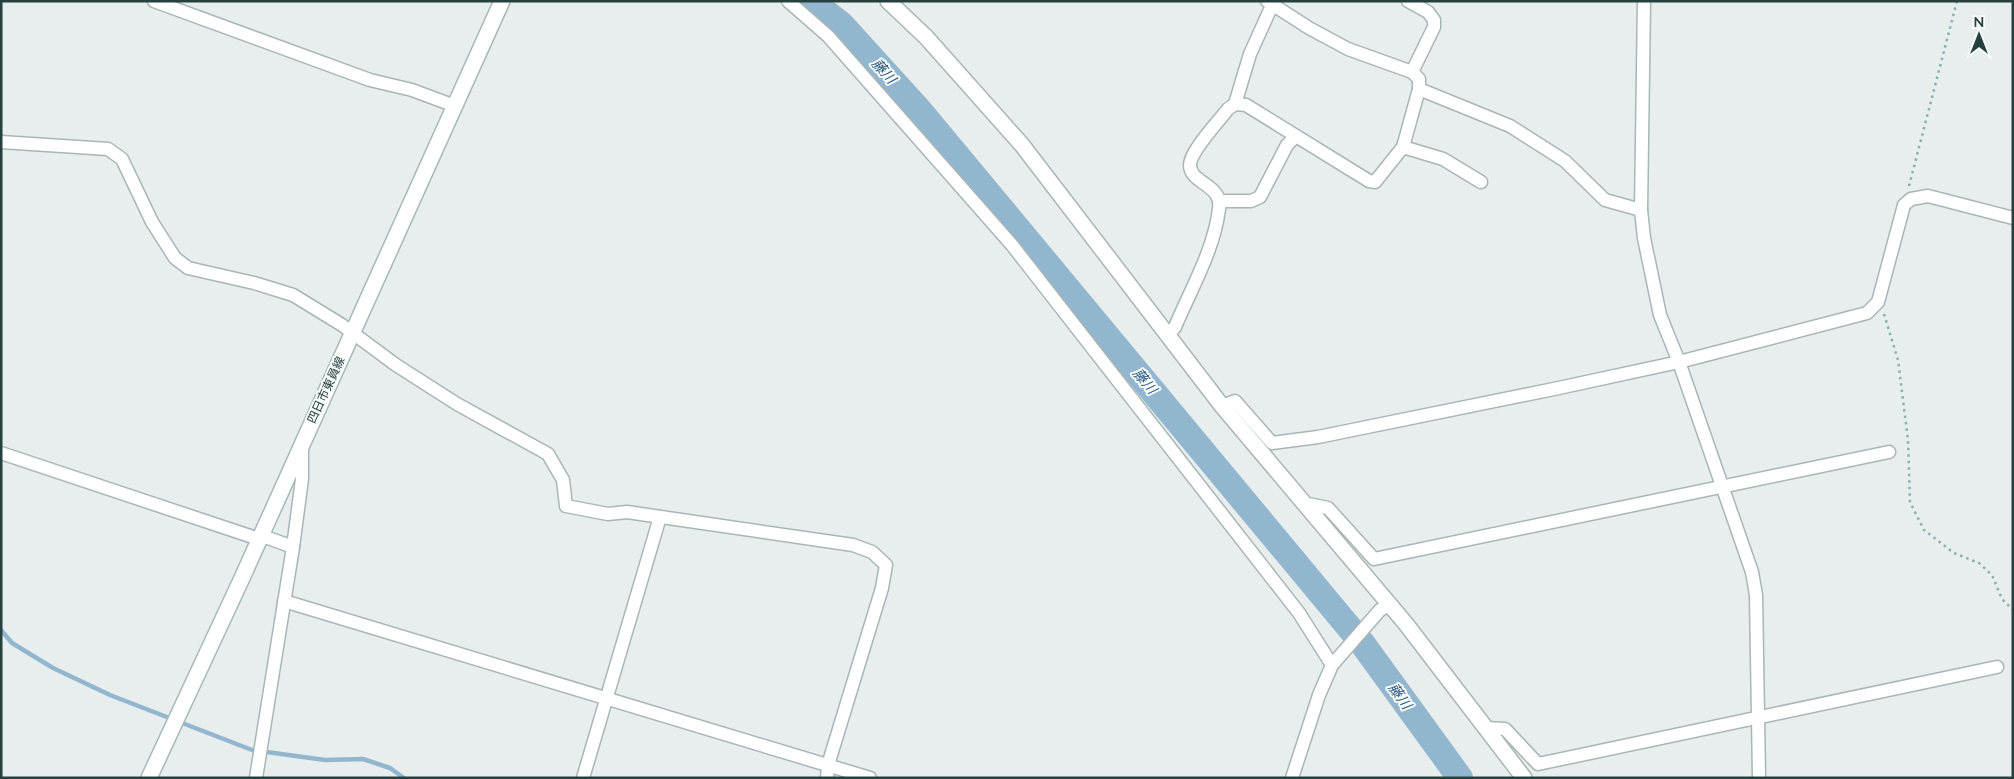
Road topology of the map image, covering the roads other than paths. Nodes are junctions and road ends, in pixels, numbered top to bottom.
1 (154, 1) edge
2 (502, 1) edge
3 (788, 1) edge
4 (1408, 1) edge
5 (1644, 1) edge
6 (888, 2) edge
7 (1271, 3) edge
8 (1412, 72) junction
9 (1419, 89) junction
10 (1235, 104) junction
11 (455, 106) junction
12 (1296, 136) junction
13 (1, 142) edge
14 (1403, 147) junction
15 (1481, 182) dead end
16 (1220, 201) junction
17 (1641, 210) junction
18 (2013, 218) edge
19 (352, 333) junction
20 (1168, 335) junction
21 (1679, 362) junction
22 (1222, 406) junction
23 (302, 442) junction
24 (1889, 452) dead end
25 (1, 453) edge
26 (1723, 486) junction
27 (1303, 503) junction
28 (660, 517) junction
29 (260, 537) junction
30 (293, 547) junction
31 (284, 601) junction
32 (1384, 607) junction
33 (1336, 661) junction
34 (1997, 667) dead end
35 (605, 698) junction
36 (1759, 717) junction
37 (1486, 728) junction
38 (828, 771) edge
39 (149, 778) edge
40 (256, 778) edge
41 (583, 778) edge
42 (870, 778) edge
43 (1292, 778) edge
44 (1524, 778) edge
45 (1759, 778) edge

1 - 11 street
2 - 11 street, 四日市東員線
3 - 33 street
4 - 8 street
5 - 17 street
6 - 20 street
7 - 8 street
7 - 10 street
8 - 9 street
9 - 14 street
9 - 17 street
10 - 12 street
10 - 16 street
11 - 19 street, 四日市東員線
12 - 14 street
12 - 16 street
13 - 19 street
14 - 15 street
16 - 20 street
17 - 21 street
18 - 21 street
19 - 23 street, 四日市東員線
19 - 28 street
20 - 22 street
21 - 22 street
21 - 26 street
22 - 27 street
23 - 29 street, 四日市東員線
23 - 30 street
24 - 26 street
25 - 29 street
26 - 27 street
26 - 36 street
27 - 32 street
28 - 35 street
28 - 38 street
29 - 30 street
29 - 39 street, 四日市東員線
30 - 31 street
31 - 35 street
31 - 40 street
32 - 33 street
32 - 37 street
33 - 43 street
34 - 36 street
35 - 38 street
35 - 41 street
36 - 37 street
36 - 45 street
37 - 44 street
38 - 42 street

